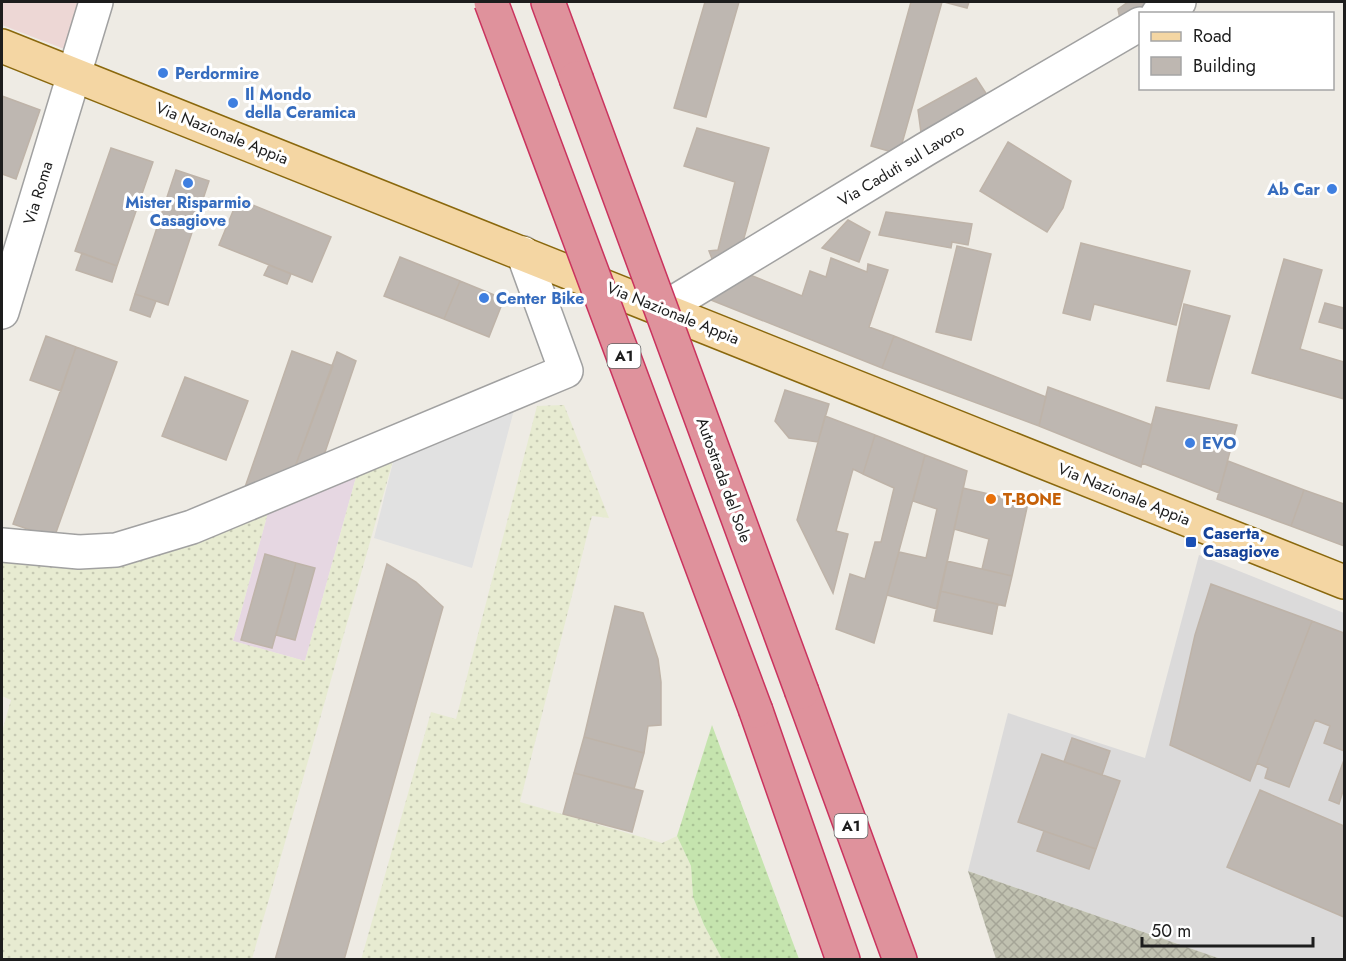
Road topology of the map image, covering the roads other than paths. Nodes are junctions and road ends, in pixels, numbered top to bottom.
1 (96, 2) edge
2 (491, 2) edge
3 (548, 2) edge
4 (571, 2) edge
5 (1179, 2) edge
6 (1162, 12) edge
7 (1139, 25) edge
8 (2, 46) edge
9 (74, 74) junction
10 (576, 78) junction
11 (522, 253) junction
12 (663, 309) junction
13 (2, 312) edge
14 (2, 544) edge
15 (1344, 582) edge
16 (843, 960) edge
17 (900, 960) edge

1 - 9 street, Via Roma
2 - 16 highway, A1, bridge
3 - 10 highway, Autostrada del Sole / A1
4 - 10 highway
5 - 6 street
7 - 12 street, Via Caduti sul Lavoro
8 - 9 main road, Via Nazionale Appia
9 - 11 main road, Via Nazionale Appia
9 - 13 street, Via Roma
10 - 17 highway, Autostrada del Sole / A1, bridge
11 - 12 main road, Via Nazionale Appia
11 - 14 street
12 - 15 main road, Via Nazionale Appia

